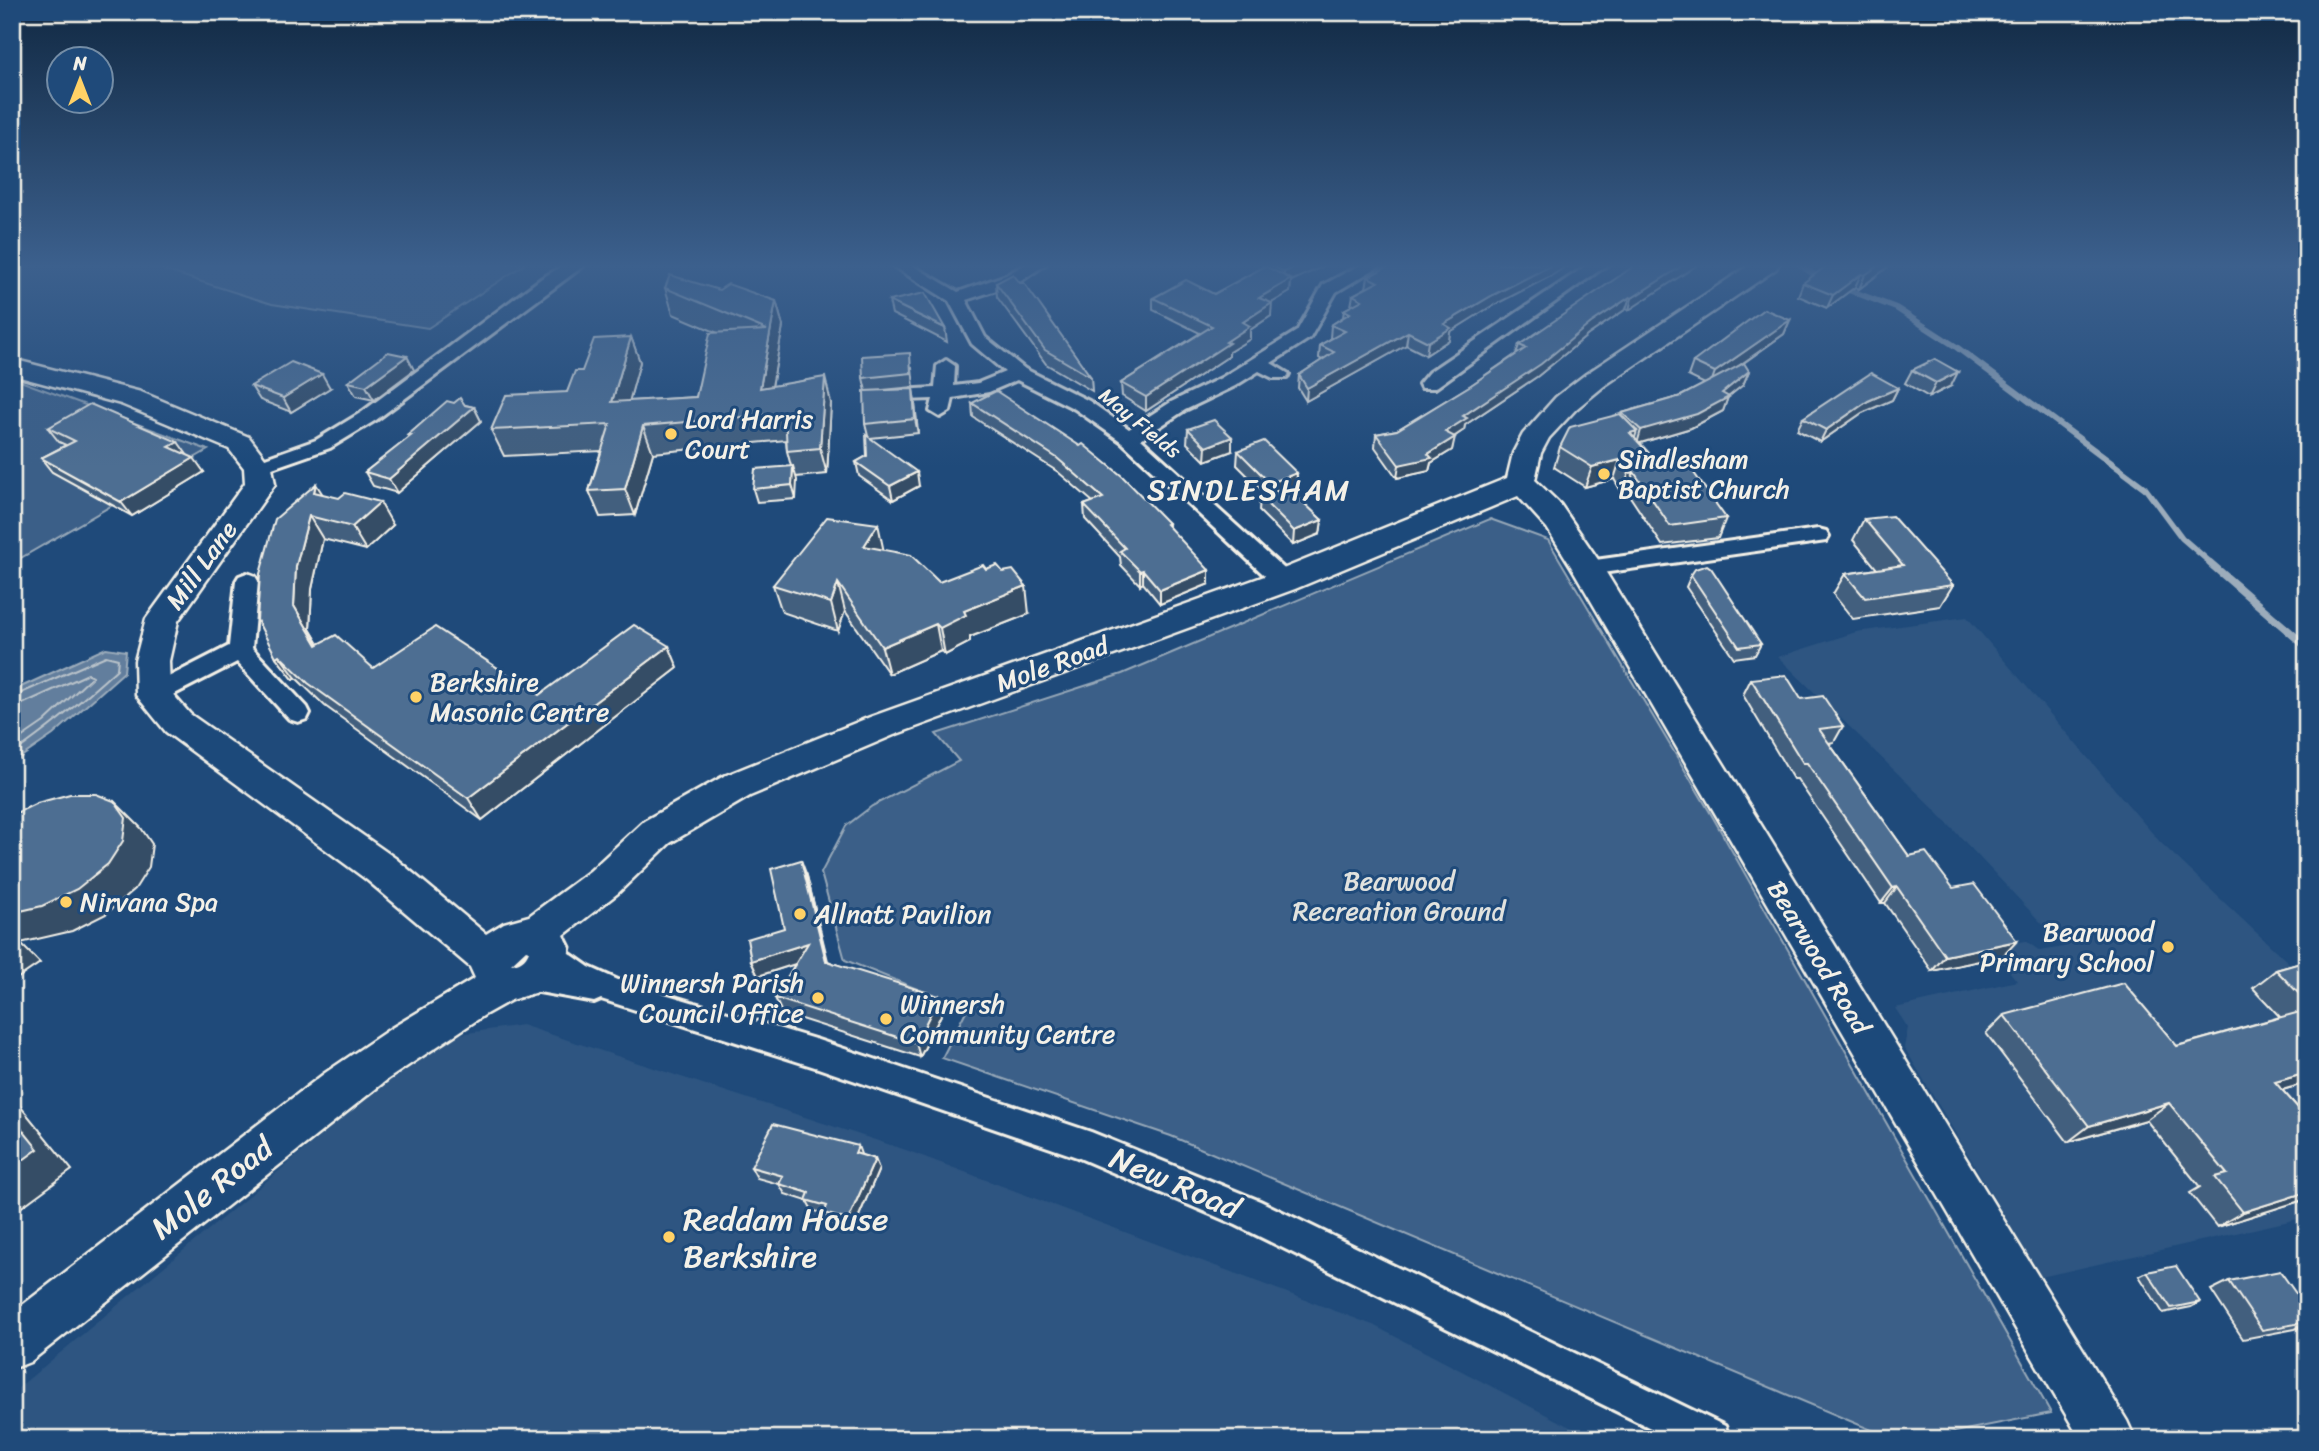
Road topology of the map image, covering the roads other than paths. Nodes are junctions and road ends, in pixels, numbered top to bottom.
1 (484, 332) edge
2 (974, 332) edge
3 (1305, 332) edge
4 (1496, 332) edge
5 (1666, 332) edge
6 (1257, 363) junction
7 (946, 366) dead end
8 (12, 367) edge
9 (1018, 373) junction
10 (1280, 374) dead end
11 (1428, 376) dead end
12 (874, 398) edge
13 (942, 402) junction
14 (1129, 438) junction
15 (258, 467) junction
16 (1520, 483) junction
17 (1818, 536) dead end
18 (1588, 568) junction
19 (247, 580) dead end
20 (1284, 581) junction
21 (240, 650) junction
22 (153, 695) junction
23 (298, 712) dead end
24 (519, 958) junction
25 (12, 1344) edge
26 (1712, 1439) edge
27 (2109, 1439) edge

1 - 15 street
2 - 9 street, May Fields
3 - 6 street
4 - 11 street
5 - 16 street
6 - 10 street
6 - 14 street
7 - 13 street
8 - 15 street
9 - 13 street
9 - 14 street, May Fields
12 - 13 street
14 - 20 street, May Fields
15 - 22 street, Mill Lane
16 - 18 street, Bearwood Road
16 - 20 street, Mole Road
17 - 18 street
18 - 27 street, Bearwood Road
19 - 21 street
20 - 24 street, Mole Road
21 - 22 street
21 - 23 street
22 - 24 street
24 - 25 street, Mole Road
24 - 26 street, New Road

